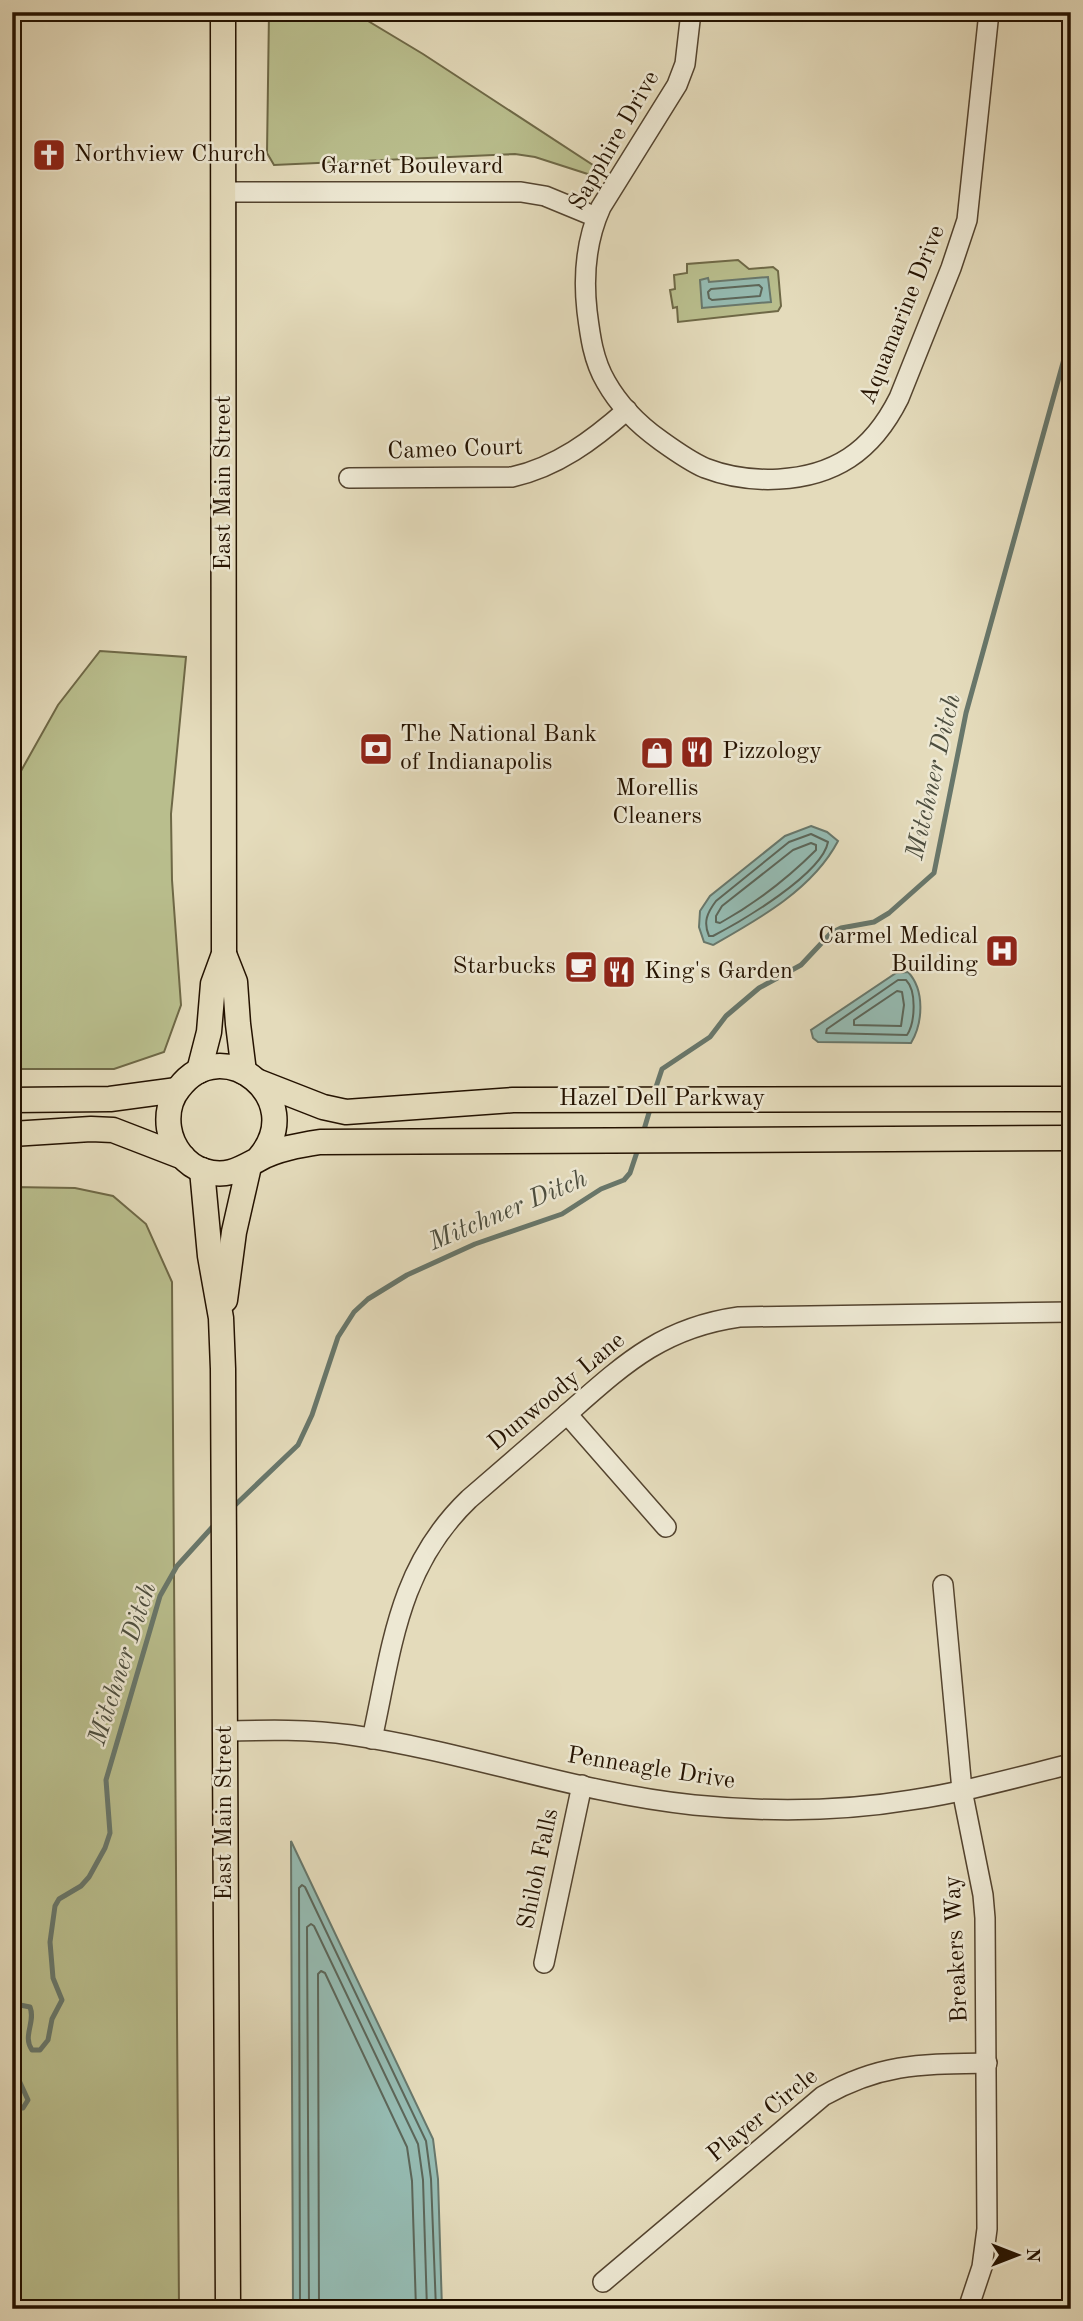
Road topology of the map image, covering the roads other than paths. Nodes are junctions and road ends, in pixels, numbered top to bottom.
1 (223, 12) edge
2 (691, 12) edge
3 (989, 12) edge
4 (223, 192) junction
5 (596, 217) junction
6 (627, 410) junction
7 (349, 478) dead end
8 (224, 954) junction
9 (199, 1071) junction
10 (252, 1077) junction
11 (177, 1090) junction
12 (1071, 1099) edge
13 (12, 1100) edge
14 (12, 1134) edge
15 (1071, 1138) edge
16 (254, 1162) junction
17 (192, 1164) junction
18 (1071, 1312) edge
19 (221, 1318) junction
20 (567, 1414) junction
21 (666, 1527) dead end
22 (943, 1585) dead end
23 (225, 1731) junction
24 (372, 1739) junction
25 (1071, 1764) edge
26 (582, 1786) junction
27 (962, 1790) junction
28 (544, 1964) dead end
29 (987, 2063) junction
30 (603, 2282) dead end
31 (228, 2309) edge
32 (968, 2309) edge

1 - 4 main road, East Main Street
2 - 5 street, Sapphire Drive
3 - 6 street, Aquamarine Drive
4 - 5 street, Garnet Boulevard
4 - 8 main road, East Main Street
5 - 6 street, Sapphire Drive
6 - 7 street, Cameo Court
8 - 9 main road, East Main Street
8 - 10 main road, East Main Street
9 - 10 main road
9 - 11 main road
10 - 12 main road, Hazel Dell Parkway
10 - 16 main road
11 - 13 main road
11 - 17 main road
14 - 17 main road
15 - 16 main road, Hazel Dell Parkway
16 - 17 main road
16 - 19 main road, East Main Street
17 - 19 main road, East Main Street
18 - 20 street, Dunwoody Lane
19 - 23 main road, East Main Street
20 - 21 street
20 - 24 street, Dunwoody Lane
22 - 27 street, Breakers Way
23 - 24 street, Penneagle Drive
23 - 31 main road, East Main Street
24 - 26 street, Penneagle Drive
25 - 27 street, Penneagle Drive
26 - 27 street, Penneagle Drive
26 - 28 street, Shiloh Falls
27 - 29 street, Breakers Way
29 - 30 street, Player Circle
29 - 32 street, Breakers Way

